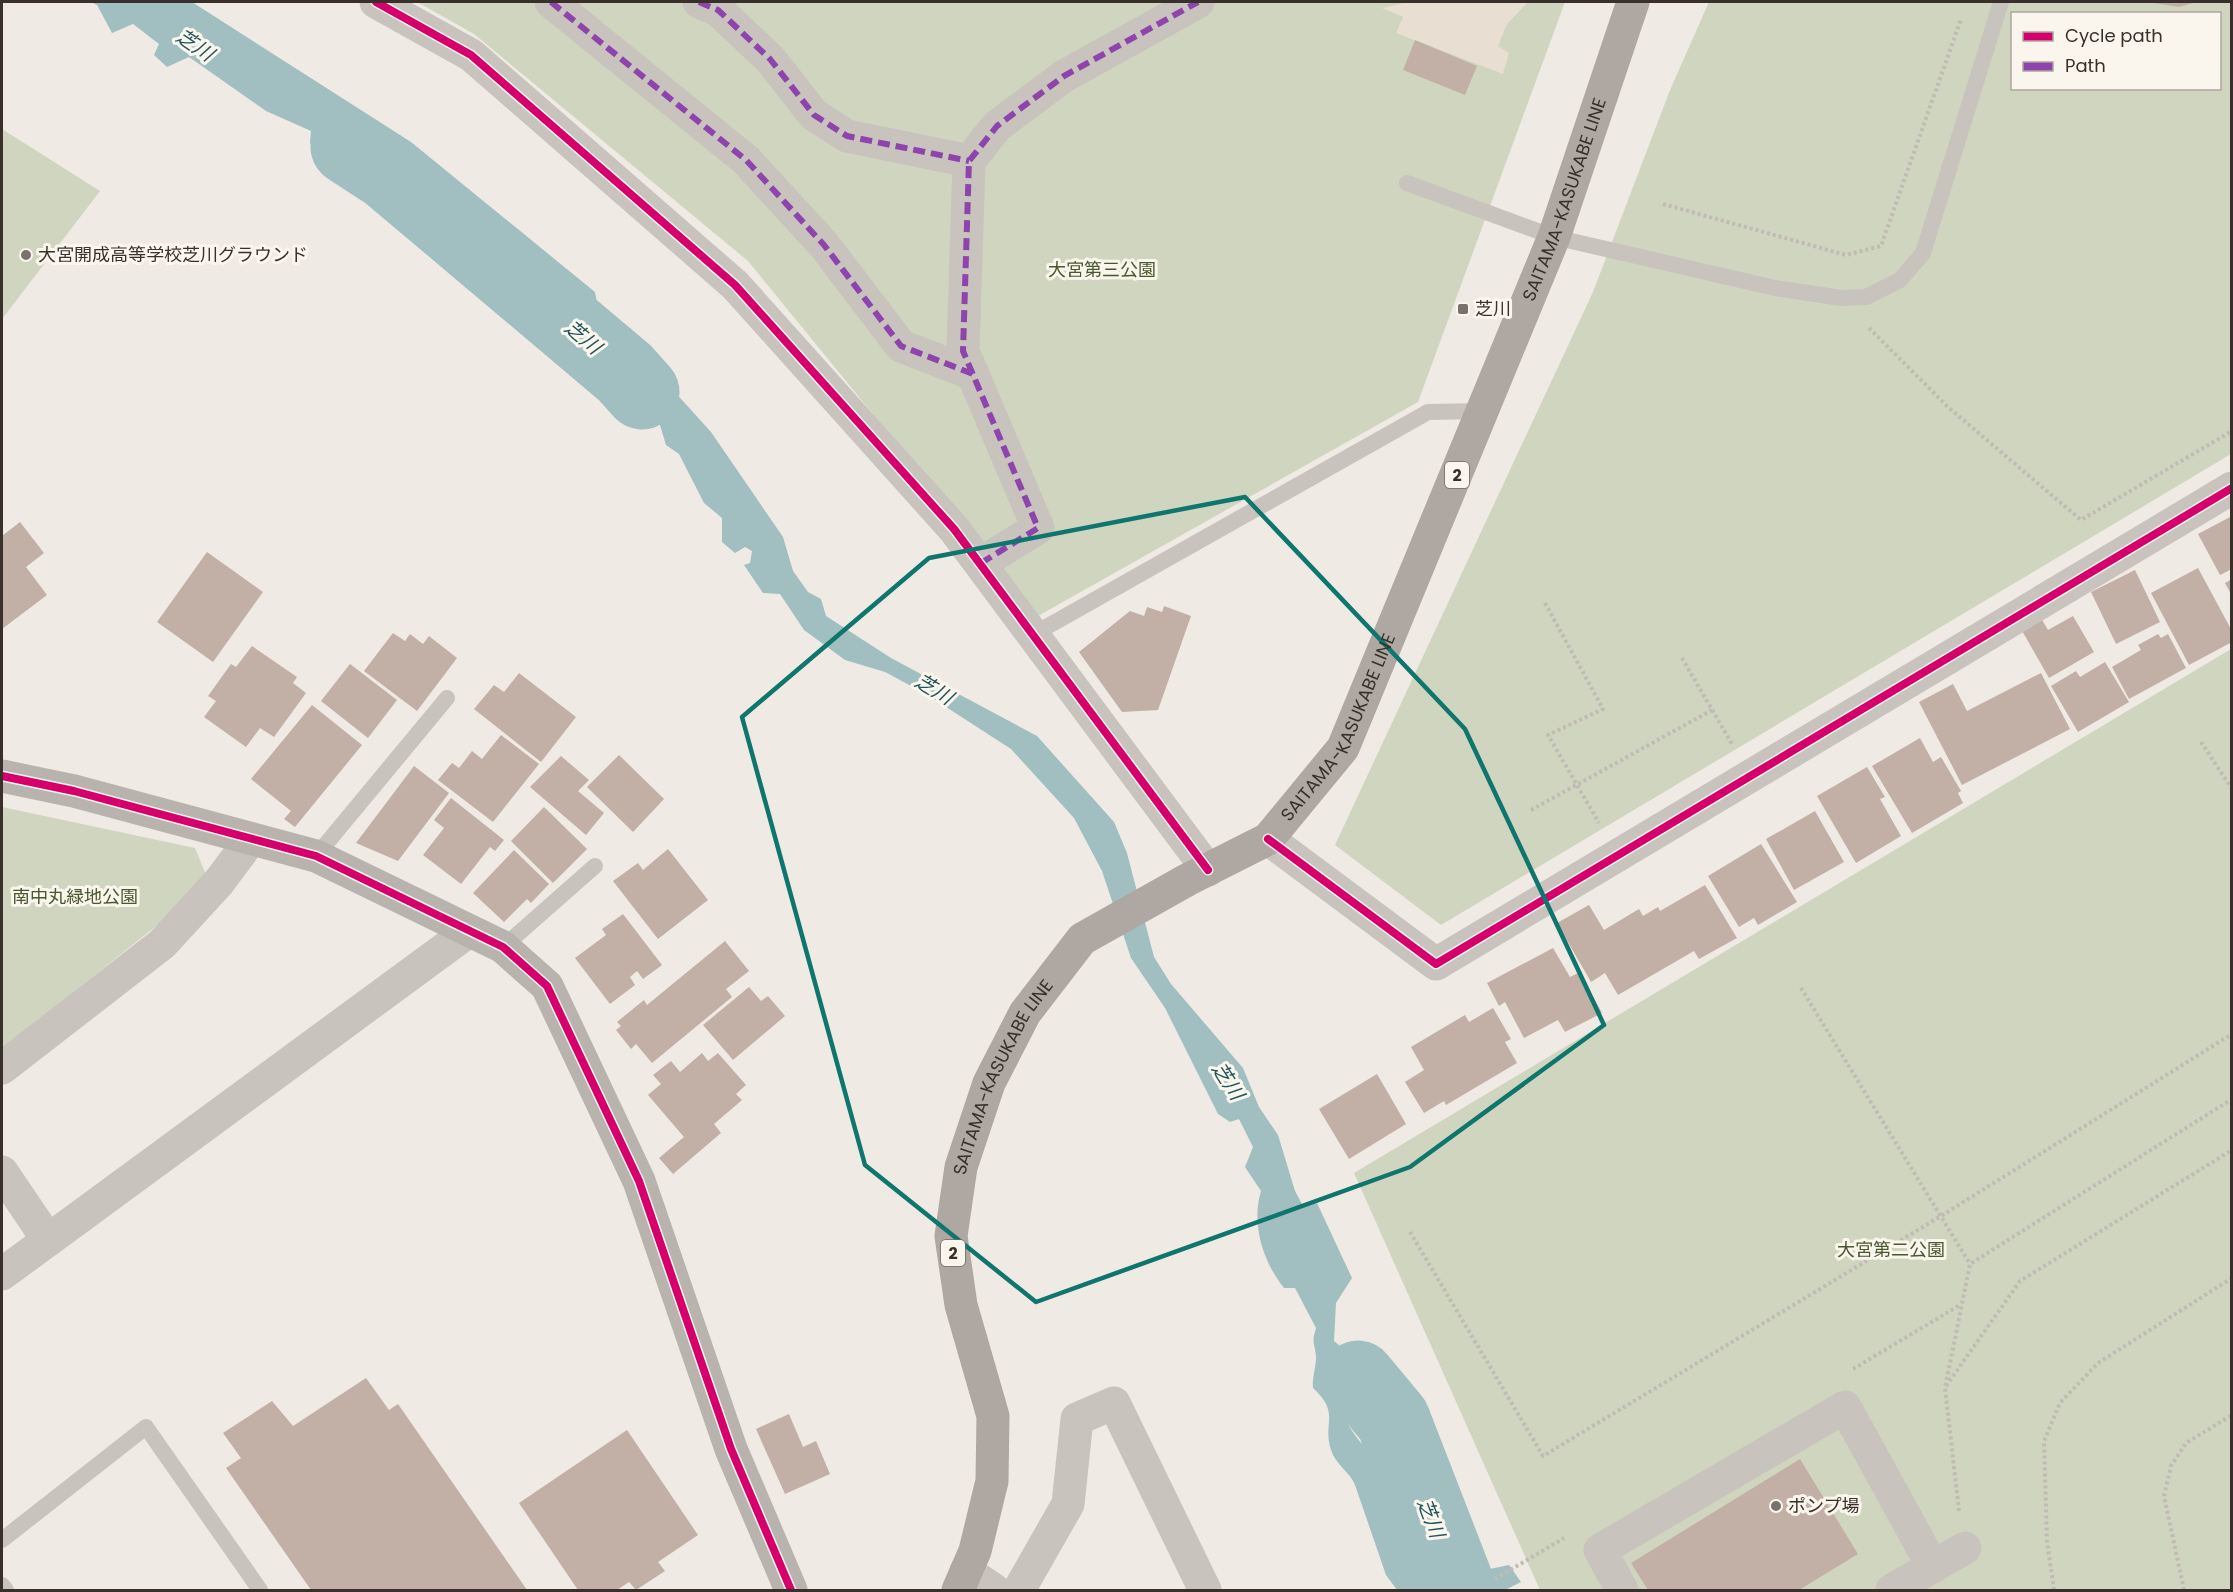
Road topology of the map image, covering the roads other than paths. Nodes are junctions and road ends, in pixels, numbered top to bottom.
1 (376, 2) edge
2 (551, 2) edge
3 (699, 2) edge
4 (1198, 2) edge
5 (1633, 2) edge
6 (2001, 2) edge
7 (969, 161) junction
8 (1407, 183) dead end
9 (1554, 237) junction
10 (973, 374) junction
11 (1484, 411) junction
12 (2232, 488) edge
13 (981, 563) junction
14 (1034, 634) junction
15 (447, 698) dead end
16 (2, 776) edge
17 (251, 838) junction
18 (1268, 839) junction
19 (316, 856) junction
20 (595, 866) dead end
21 (1197, 875) junction
22 (469, 931) junction
23 (503, 947) junction
24 (2, 1068) edge
25 (2, 1172) edge
26 (48, 1240) junction
27 (2, 1274) edge
28 (2, 1540) edge
29 (1965, 1548) road end
30 (1933, 1567) junction
31 (962, 1581) edge
32 (2, 1585) edge
33 (6, 1590) edge
34 (260, 1590) edge
35 (791, 1590) edge
36 (994, 1590) edge
37 (1019, 1590) edge
38 (1205, 1590) edge
39 (1622, 1590) edge
40 (1892, 1590) edge

1 - 13 street
2 - 10 street
3 - 7 street
4 - 7 street
5 - 9 main road, SAITAMA-KASUKABE LINE / 2
6 - 9 lane
7 - 10 street
8 - 9 lane
9 - 11 main road, SAITAMA-KASUKABE LINE / 2
10 - 13 street
11 - 14 lane
11 - 18 main road, SAITAMA-KASUKABE LINE / 2
12 - 18 street
13 - 14 street
14 - 21 street
15 - 19 lane
16 - 17 street
17 - 19 street
17 - 24 street
18 - 21 main road, SAITAMA-KASUKABE LINE / 2
19 - 22 street
20 - 23 lane
21 - 31 main road, SAITAMA-KASUKABE LINE / 2
22 - 23 street
22 - 26 street
23 - 35 street
25 - 26 street
26 - 27 street
28 - 34 lane
29 - 30 street
30 - 39 street
30 - 40 street
31 - 36 street
32 - 33 lane
37 - 38 street

